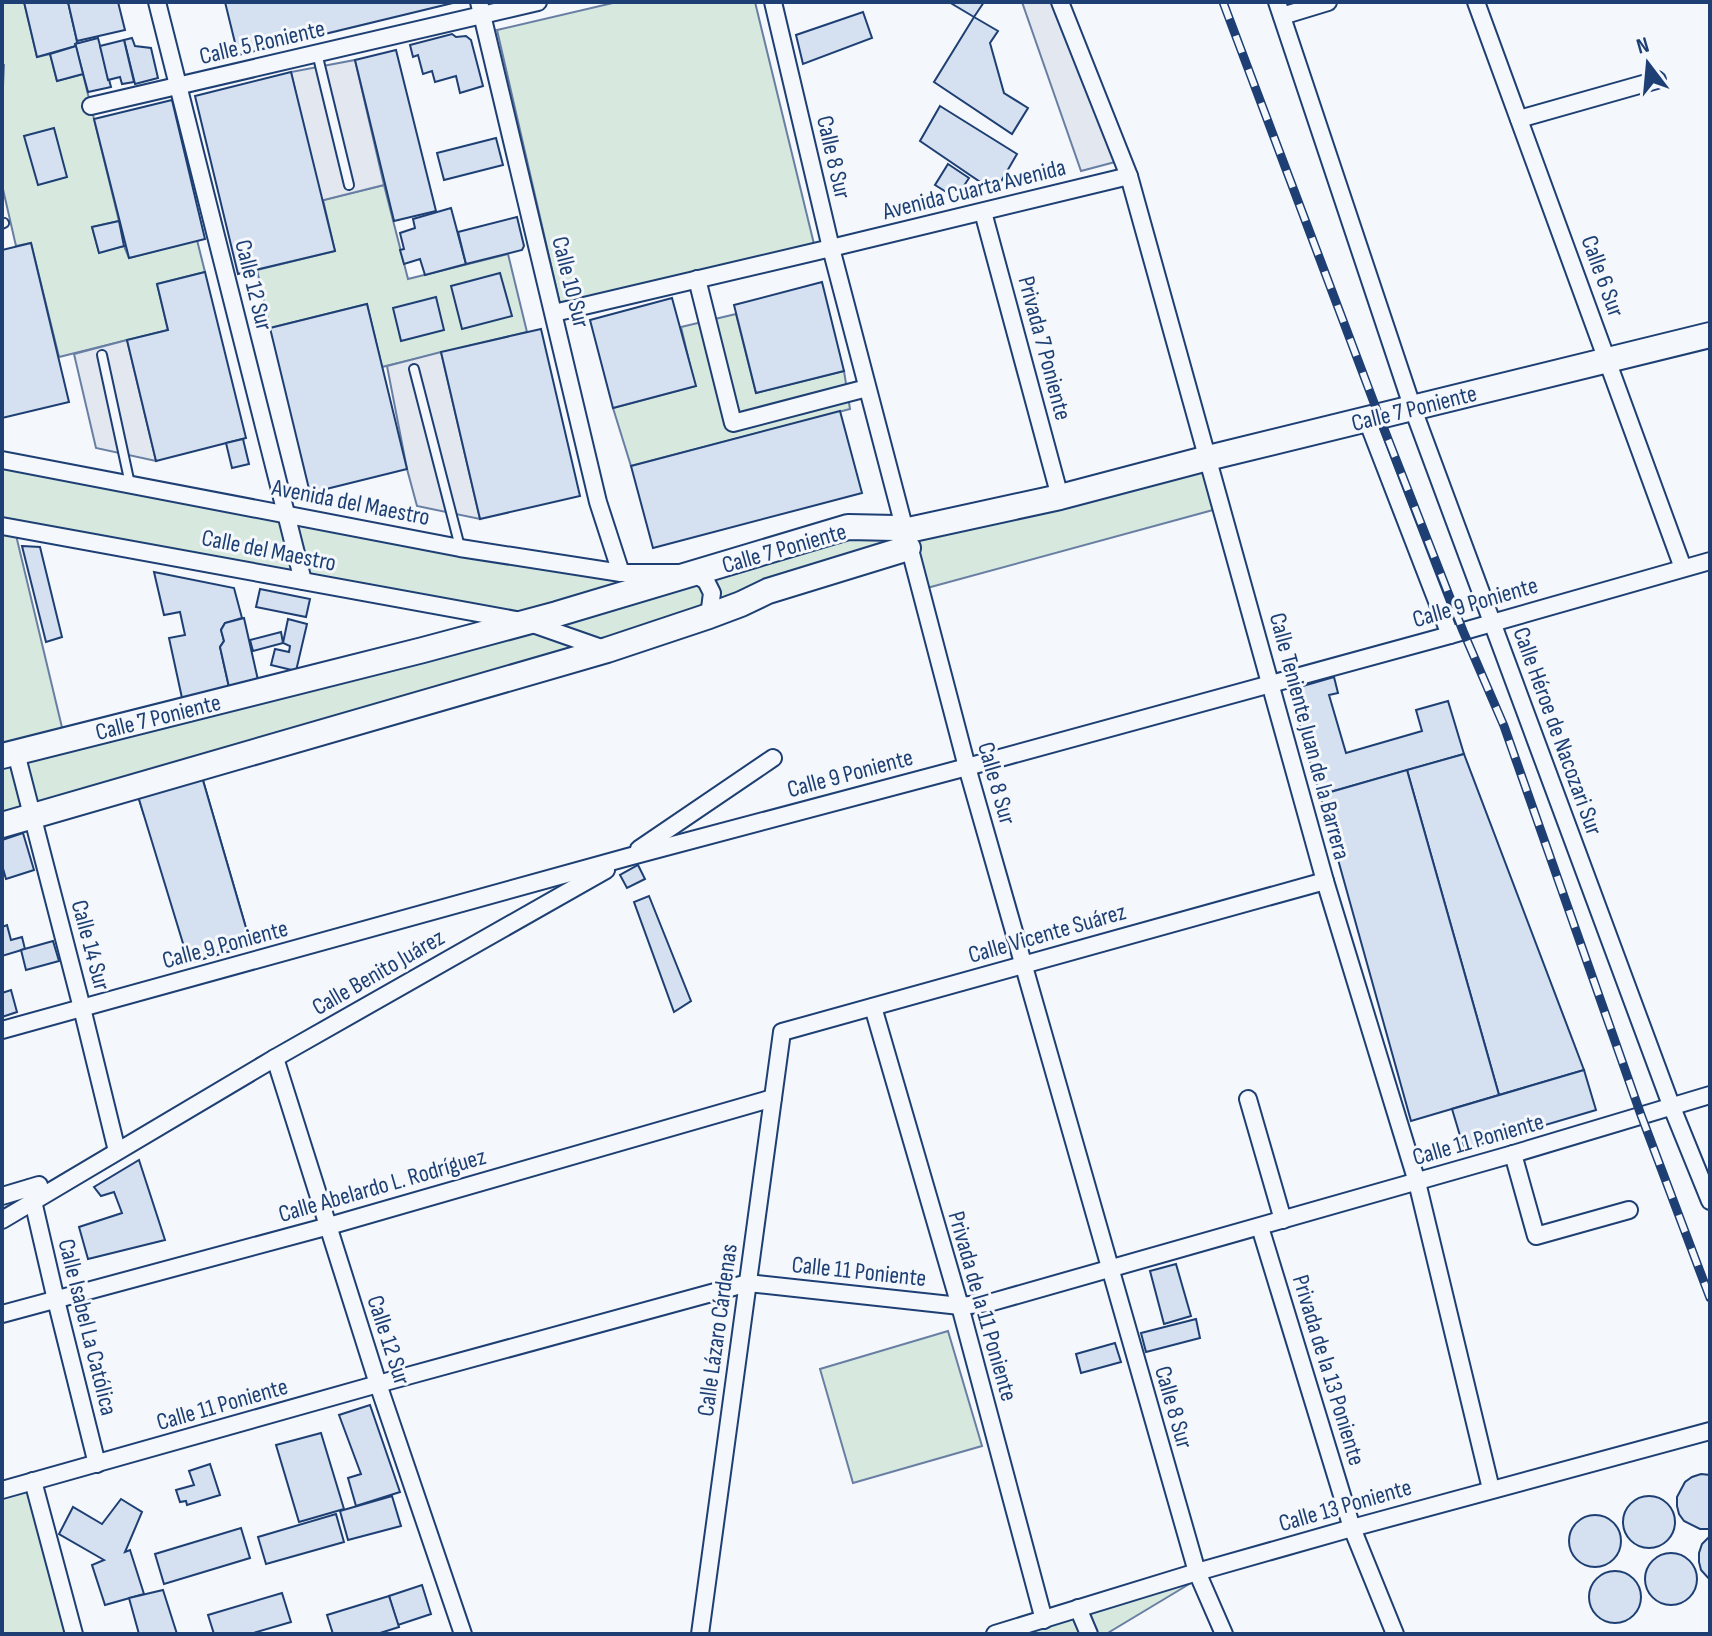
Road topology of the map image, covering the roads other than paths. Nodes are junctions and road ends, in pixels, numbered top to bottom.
1 (157, 2) edge
2 (538, 2) edge
3 (773, 2) edge
4 (1060, 2) edge
5 (1328, 2) edge
6 (1476, 2) edge
7 (481, 8) edge
8 (1280, 9) edge
9 (317, 53) junction
10 (1657, 80) dead end
11 (179, 85) junction
12 (91, 106) dead end
13 (1519, 119) junction
14 (1129, 176) junction
15 (349, 185) dead end
16 (983, 212) junction
17 (831, 248) junction
18 (697, 279) junction
19 (554, 313) junction
20 (1710, 335) edge
21 (102, 355) dead end
22 (1608, 359) junction
23 (414, 369) dead end
24 (867, 388) junction
25 (1413, 409) junction
26 (1367, 420) junction
27 (1208, 458) junction
28 (2, 460) edge
29 (130, 485) junction
30 (1060, 497) junction
31 (287, 513) junction
32 (2, 526) edge
33 (906, 539) junction
34 (460, 548) junction
35 (1710, 561) edge
36 (1683, 568) junction
37 (621, 573) junction
38 (693, 573) junction
39 (303, 581) junction
40 (709, 616) junction
41 (527, 622) junction
42 (1492, 623) junction
43 (1450, 635) junction
44 (607, 650) junction
45 (1271, 683) junction
46 (9, 754) edge
47 (773, 758) dead end
48 (967, 767) junction
49 (32, 817) junction
50 (2, 825) edge
51 (628, 857) junction
52 (1325, 881) junction
53 (1023, 964) junction
54 (873, 1007) junction
55 (82, 1008) junction
56 (2, 1030) edge
57 (782, 1032) joint
58 (275, 1058) junction
59 (1710, 1095) edge
60 (773, 1098) junction
61 (1248, 1099) dead end
62 (1671, 1105) junction
63 (117, 1151) junction
64 (1513, 1154) junction
65 (1417, 1182) junction
66 (32, 1194) junction
67 (2, 1196) edge
68 (1710, 1201) edge
69 (1629, 1210) dead end
70 (2, 1220) edge
71 (1283, 1220) junction
72 (329, 1226) junction
73 (1260, 1227) junction
74 (1110, 1269) junction
75 (748, 1283) junction
76 (56, 1300) junction
77 (960, 1306) junction
78 (2, 1314) edge
79 (378, 1384) junction
80 (1710, 1431) edge
81 (97, 1464) junction
82 (33, 1481) junction
83 (1491, 1489) junction
84 (2, 1490) edge
85 (1352, 1528) junction
86 (1197, 1572) junction
87 (1078, 1608) junction
88 (1044, 1620) junction
89 (74, 1634) edge
90 (463, 1634) edge
91 (700, 1634) edge
92 (995, 1634) edge
93 (1089, 1634) edge
94 (1224, 1634) edge
95 (1395, 1634) edge

1 - 11 street, Calle 12 Sur
2 - 7 street, Calle 5 Poniente
3 - 17 street, Calle 8 Sur
4 - 14 street, Calle Teniente Juan de la Barrera
5 - 8 street
6 - 13 street, Calle 6 Sur
7 - 9 street, Calle 5 Poniente
7 - 19 street, Calle 10 Sur
8 - 25 street, Calle Héroe de Nacozari Sur
9 - 11 street, Calle 5 Poniente
9 - 15 lane
10 - 13 street
11 - 12 street, Calle 5 Poniente
11 - 31 street, Calle 12 Sur
13 - 22 street, Calle 6 Sur
14 - 16 street, Avenida Cuarta Avenida
14 - 27 street, Calle Teniente Juan de la Barrera
16 - 17 street, Avenida Cuarta Avenida
16 - 30 street, Privada 7 Poniente
17 - 18 street, Avenida Cuarta Avenida
17 - 24 street, Calle 8 Sur
18 - 19 street, Avenida Cuarta Avenida
18 - 24 street
19 - 37 street, Calle 10 Sur
20 - 22 main road, Calle 7 Poniente
21 - 29 lane
22 - 25 main road, Calle 7 Poniente
22 - 36 street, Calle 6 Sur
23 - 34 lane
24 - 33 street, Calle 8 Sur
25 - 26 main road, Calle 7 Poniente
25 - 42 street, Calle Héroe de Nacozari Sur
26 - 27 main road, Calle 7 Poniente
26 - 43 street
27 - 30 main road, Calle 7 Poniente
27 - 45 street, Calle Teniente Juan de la Barrera
28 - 29 street, Avenida del Maestro
29 - 31 street, Avenida del Maestro
30 - 33 main road, Calle 7 Poniente
31 - 34 street, Avenida del Maestro
31 - 39 street, Calle 12 Sur
32 - 39 street, Calle del Maestro
33 - 38 main road, Calle 7 Poniente
33 - 40 main road, Calle 7 Poniente
33 - 48 street, Calle 8 Sur
34 - 37 street, Avenida del Maestro
35 - 36 street, Calle 9 Poniente
36 - 42 street, Calle 9 Poniente
37 - 38 street, Avenida del Maestro
38 - 40 street
38 - 41 main road, Calle 7 Poniente
39 - 41 street, Calle del Maestro
40 - 44 main road, Calle 7 Poniente
41 - 44 street, Calle del Maestro
41 - 46 main road, Calle 7 Poniente
42 - 43 street, Calle 9 Poniente
42 - 62 street, Calle Héroe de Nacozari Sur
43 - 45 street, Calle 9 Poniente
44 - 49 main road, Calle 7 Poniente
45 - 48 street, Calle 9 Poniente
45 - 52 street, Calle Teniente Juan de la Barrera
46 - 49 street, Calle 14 Sur
47 - 51 street, Calle Benito Juárez
48 - 51 street, Calle 9 Poniente
48 - 53 street, Calle 8 Sur
49 - 50 main road, Calle 7 Poniente
49 - 55 street, Calle 14 Sur
51 - 55 street, Calle 9 Poniente
51 - 58 street, Calle Benito Juárez
52 - 53 street, Calle Vicente Suárez
52 - 65 street, Calle Teniente Juan de la Barrera
53 - 54 street, Calle Vicente Suárez
53 - 74 street, Calle 8 Sur
54 - 57 street, Calle Vicente Suárez
54 - 77 street, Privada de la 11 Poniente
55 - 56 street, Calle 9 Poniente
55 - 63 street, Calle 14 Sur
57 - 60 street, Calle Lázaro Cárdenas
58 - 63 street, Calle Benito Juárez
58 - 72 street, Calle 12 Sur
59 - 62 street, Calle 11 Poniente
60 - 72 street, Calle Abelardo L. Rodríguez
60 - 75 street, Calle Lázaro Cárdenas
61 - 71 street
62 - 64 street, Calle 11 Poniente
62 - 68 street, Calle Héroe de Nacozari Sur
63 - 66 street, Calle Benito Juárez
64 - 65 street, Calle 11 Poniente
64 - 69 street
65 - 71 street, Calle 11 Poniente
65 - 83 street, Calle Teniente Juan de la Barrera
66 - 67 street
66 - 70 street, Calle Benito Juárez
66 - 76 street, Calle Isabel La Católica
71 - 73 street, Calle 11 Poniente
72 - 76 street, Calle Abelardo L. Rodríguez
72 - 79 street, Calle 12 Sur
73 - 74 street, Calle 11 Poniente
73 - 85 street, Privada de la 13 Poniente
74 - 77 street, Calle 11 Poniente
74 - 86 street, Calle 8 Sur
75 - 77 street, Calle 11 Poniente
75 - 79 street, Calle 11 Poniente
75 - 91 street, Calle Lázaro Cárdenas
76 - 78 street, Calle Abelardo L. Rodríguez
76 - 81 street, Calle Isabel La Católica
77 - 88 street, Privada de la 11 Poniente
79 - 81 street, Calle 11 Poniente
79 - 90 street, Calle 12 Sur
80 - 83 street, Calle 13 Poniente
81 - 82 street, Calle 11 Poniente
82 - 84 street, Calle 11 Poniente
82 - 89 street
83 - 85 street, Calle 13 Poniente
85 - 86 street, Calle 13 Poniente
85 - 95 street, Privada de la 13 Poniente
86 - 87 street, Calle 13 Poniente
86 - 94 street, Calle 8 Sur
87 - 88 street, Calle 13 Poniente
87 - 93 street
88 - 92 street, Calle 13 Poniente

